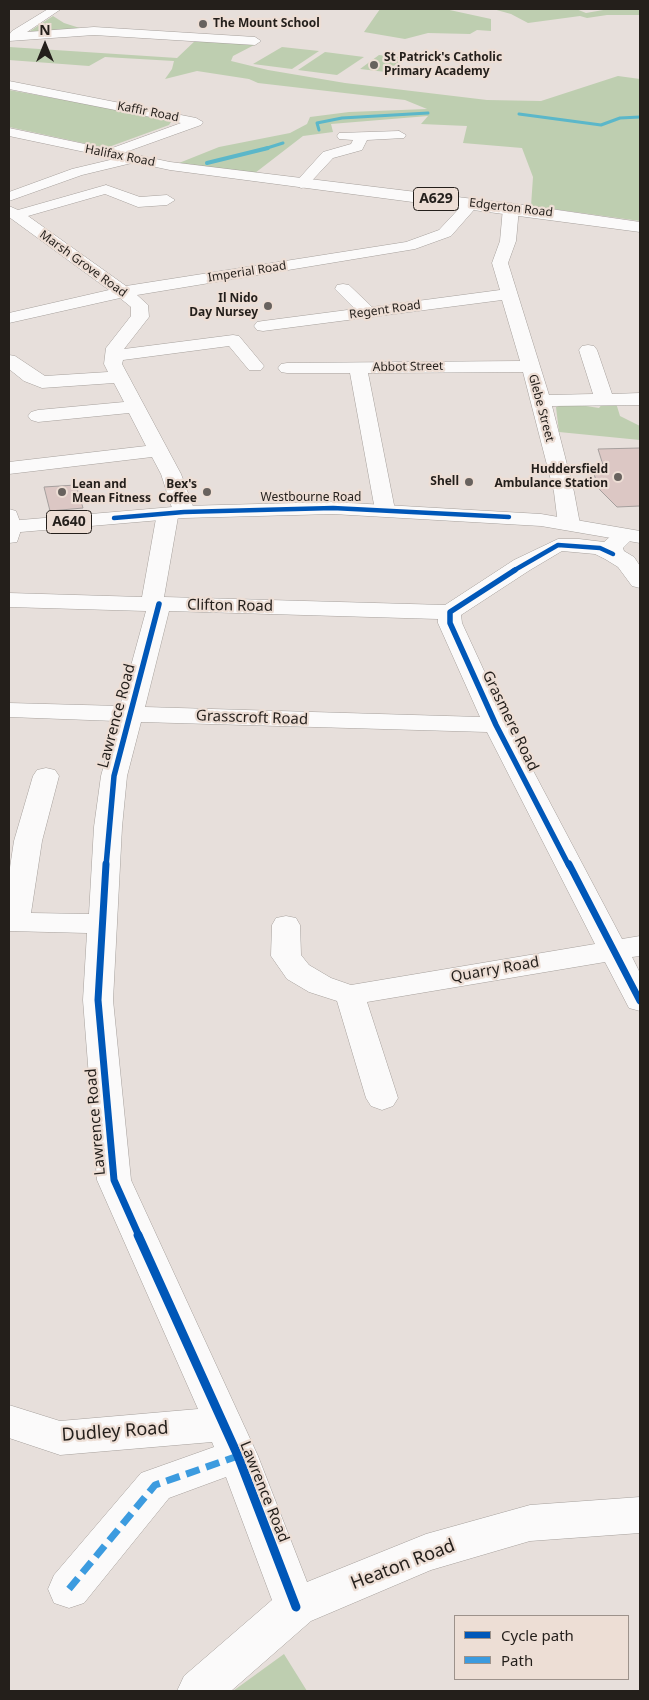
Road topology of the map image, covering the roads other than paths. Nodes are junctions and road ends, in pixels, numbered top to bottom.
1 (59, 15) edge
2 (94, 31) junction
3 (10, 39) edge
4 (255, 41) dead end
5 (9, 86) edge
6 (9, 132) edge
7 (399, 135) dead end
8 (333, 136) dead end
9 (362, 136) junction
10 (109, 154) junction
11 (133, 159) junction
12 (232, 174) joint
13 (301, 184) junction
14 (9, 197) edge
15 (167, 200) dead end
16 (472, 203) junction
17 (511, 208) junction
18 (12, 213) edge
19 (640, 227) edge
20 (343, 289) dead end
21 (123, 292) junction
22 (508, 294) junction
23 (368, 312) junction
24 (9, 318) edge
25 (263, 326) dead end
26 (588, 350) dead end
27 (113, 356) junction
28 (9, 360) edge
29 (255, 366) dead end
30 (529, 366) junction
31 (287, 368) dead end
32 (358, 368) junction
33 (119, 377) junction
34 (640, 398) edge
35 (604, 399) junction
36 (541, 400) junction
37 (136, 407) junction
38 (38, 416) dead end
39 (157, 451) junction
40 (9, 468) edge
41 (385, 510) junction
42 (176, 512) junction
43 (9, 527) edge
44 (564, 535) junction
45 (637, 536) edge
46 (613, 554) junction
47 (640, 582) edge
48 (9, 600) edge
49 (156, 604) junction
50 (450, 612) junction
51 (9, 710) edge
52 (131, 714) junction
53 (496, 725) junction
54 (46, 776) dead end
55 (12, 922) edge
56 (102, 924) junction
57 (286, 925) dead end
58 (628, 948) edge
59 (350, 995) junction
60 (640, 1001) edge
61 (382, 1098) dead end
62 (9, 1422) edge
63 (230, 1440) junction
64 (640, 1515) edge
65 (69, 1589) dead end
66 (296, 1607) junction
67 (199, 1691) edge

1 - 2 main road
1 - 3 main road
2 - 3 main road
2 - 4 main road
5 - 10 main road, Kaffir Road
6 - 10 main road, Halifax Road / A629
7 - 9 main road
8 - 9 main road
9 - 13 main road
10 - 11 main road, Halifax Road / A629
11 - 12 main road, Halifax Road / A629
11 - 14 main road
12 - 13 main road, Edgerton Road / A629
13 - 16 main road, Edgerton Road / A629
15 - 18 main road
16 - 17 main road, Edgerton Road / A629
16 - 21 main road, Imperial Road
17 - 19 main road, Edgerton Road / A629
17 - 22 main road, Glebe Street
18 - 21 main road, Marsh Grove Road
20 - 23 main road
21 - 24 main road, Imperial Road
21 - 27 main road, Marsh Grove Road
22 - 23 main road, Regent Road
22 - 30 main road, Glebe Street
23 - 25 main road, Regent Road
26 - 35 main road
27 - 29 main road
27 - 33 main road
28 - 33 main road
30 - 32 main road, Abbot Street
30 - 36 main road, Glebe Street
31 - 32 main road, Abbot Street
32 - 41 main road
33 - 37 main road
34 - 35 main road
35 - 36 main road
36 - 44 main road, Glebe Street
37 - 38 main road
37 - 39 main road
39 - 40 main road
39 - 42 main road
41 - 42 main road, Westbourne Road / A640
41 - 44 main road, Westbourne Road / A640
42 - 43 main road, Westbourne Road / A640
42 - 49 main road, Lawrence Road
44 - 45 main road
44 - 46 main road
44 - 50 main road
45 - 46 main road
46 - 47 main road
48 - 49 main road, Clifton Road
49 - 50 main road, Clifton Road
49 - 52 main road, Lawrence Road
50 - 53 main road, Grasmere Road
51 - 52 main road, Grasscroft Road
52 - 53 main road, Grasscroft Road
52 - 56 main road, Lawrence Road
53 - 58 main road, Grasmere Road
54 - 55 main road
55 - 56 main road
56 - 63 main road, Lawrence Road
57 - 59 main road, Quarry Road
58 - 59 main road, Quarry Road
58 - 60 main road, Grasmere Road
59 - 61 main road
62 - 63 main road, Dudley Road
63 - 65 main road
63 - 66 main road, Lawrence Road
64 - 66 main road, Heaton Road
66 - 67 main road, Heaton Road

